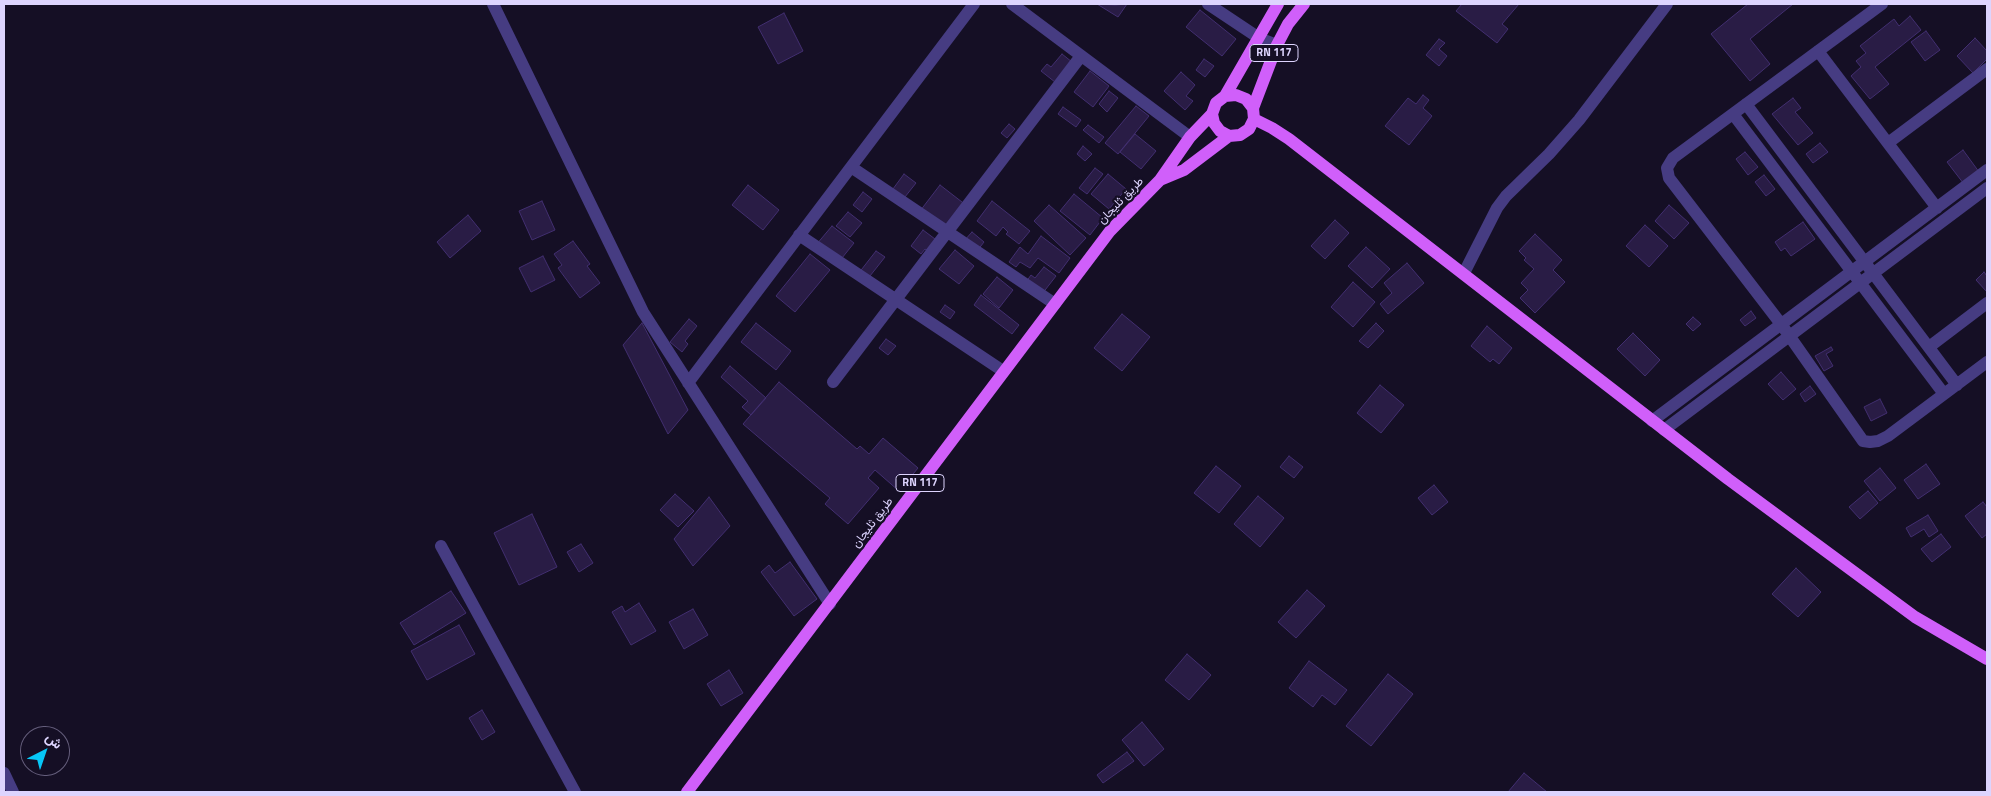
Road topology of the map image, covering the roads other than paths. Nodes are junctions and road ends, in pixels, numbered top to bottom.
1 (493, 4) edge
2 (974, 4) edge
3 (1012, 4) edge
4 (1208, 4) edge
5 (1278, 4) edge
6 (1304, 4) edge
7 (1667, 4) edge
8 (1882, 4) edge
9 (1258, 38) junction
10 (1277, 45) junction
11 (1818, 51) junction
12 (1081, 56) junction
13 (1987, 69) edge
14 (1225, 96) junction
15 (1746, 104) junction
16 (1212, 114) junction
17 (1253, 114) junction
18 (1732, 114) junction
19 (1229, 136) junction
20 (1190, 137) junction
21 (1888, 143) junction
22 (851, 167) junction
23 (1987, 170) edge
24 (1160, 180) junction
25 (1987, 188) edge
26 (1936, 208) junction
27 (947, 230) junction
28 (799, 235) junction
29 (1865, 262) junction
30 (1851, 272) junction
31 (1464, 273) junction
32 (1874, 273) junction
33 (1860, 284) junction
34 (895, 299) junction
35 (1987, 303) edge
36 (1055, 304) junction
37 (1781, 324) junction
38 (1789, 337) junction
39 (1929, 347) junction
40 (1987, 362) edge
41 (1004, 372) junction
42 (833, 382) dead end
43 (688, 383) junction
44 (1958, 385) junction
45 (1944, 394) junction
46 (1652, 421) junction
47 (1664, 430) junction
48 (441, 546) dead end
49 (830, 604) junction
50 (1987, 659) edge
51 (4, 773) edge
52 (13, 792) edge
53 (575, 792) edge
54 (687, 792) edge

1 - 43 street
2 - 22 street
3 - 12 street
4 - 9 street
5 - 9 main road, RN 117
6 - 10 main road, RN 117
7 - 31 street
8 - 11 street
9 - 10 street
9 - 14 main road, RN 117
10 - 17 main road, RN 117
11 - 15 street
11 - 21 street
12 - 20 street
12 - 27 street
13 - 21 street
14 - 16 main road
14 - 17 main road
15 - 18 street
15 - 29 street
16 - 19 main road
16 - 20 main road, طريق ثليجان / RN 117
17 - 19 main road
17 - 31 main road
18 - 30 street
18 - 37 street
19 - 24 main road, طريق ثليجان / RN 117
20 - 24 main road, طريق ثليجان / RN 117
21 - 26 street
22 - 27 street
22 - 28 street
23 - 26 street
24 - 36 main road, طريق ثليجان / RN 117
25 - 32 street
26 - 29 street
27 - 34 street
27 - 36 street
28 - 34 street
28 - 43 street
29 - 30 street
29 - 32 street
30 - 33 street
30 - 37 street
31 - 46 main road
32 - 33 street
32 - 39 street
33 - 38 street
33 - 45 street
34 - 41 street
34 - 42 street
35 - 39 street
36 - 41 main road, طريق ثليجان / RN 117
37 - 38 street
37 - 46 street
38 - 45 street
38 - 47 street
39 - 44 street
40 - 44 street
41 - 49 main road, طريق ثليجان / RN 117
43 - 49 street
44 - 45 street
46 - 47 main road
47 - 50 main road
48 - 53 street
49 - 54 main road, طريق ثليجان / RN 117
51 - 52 street

